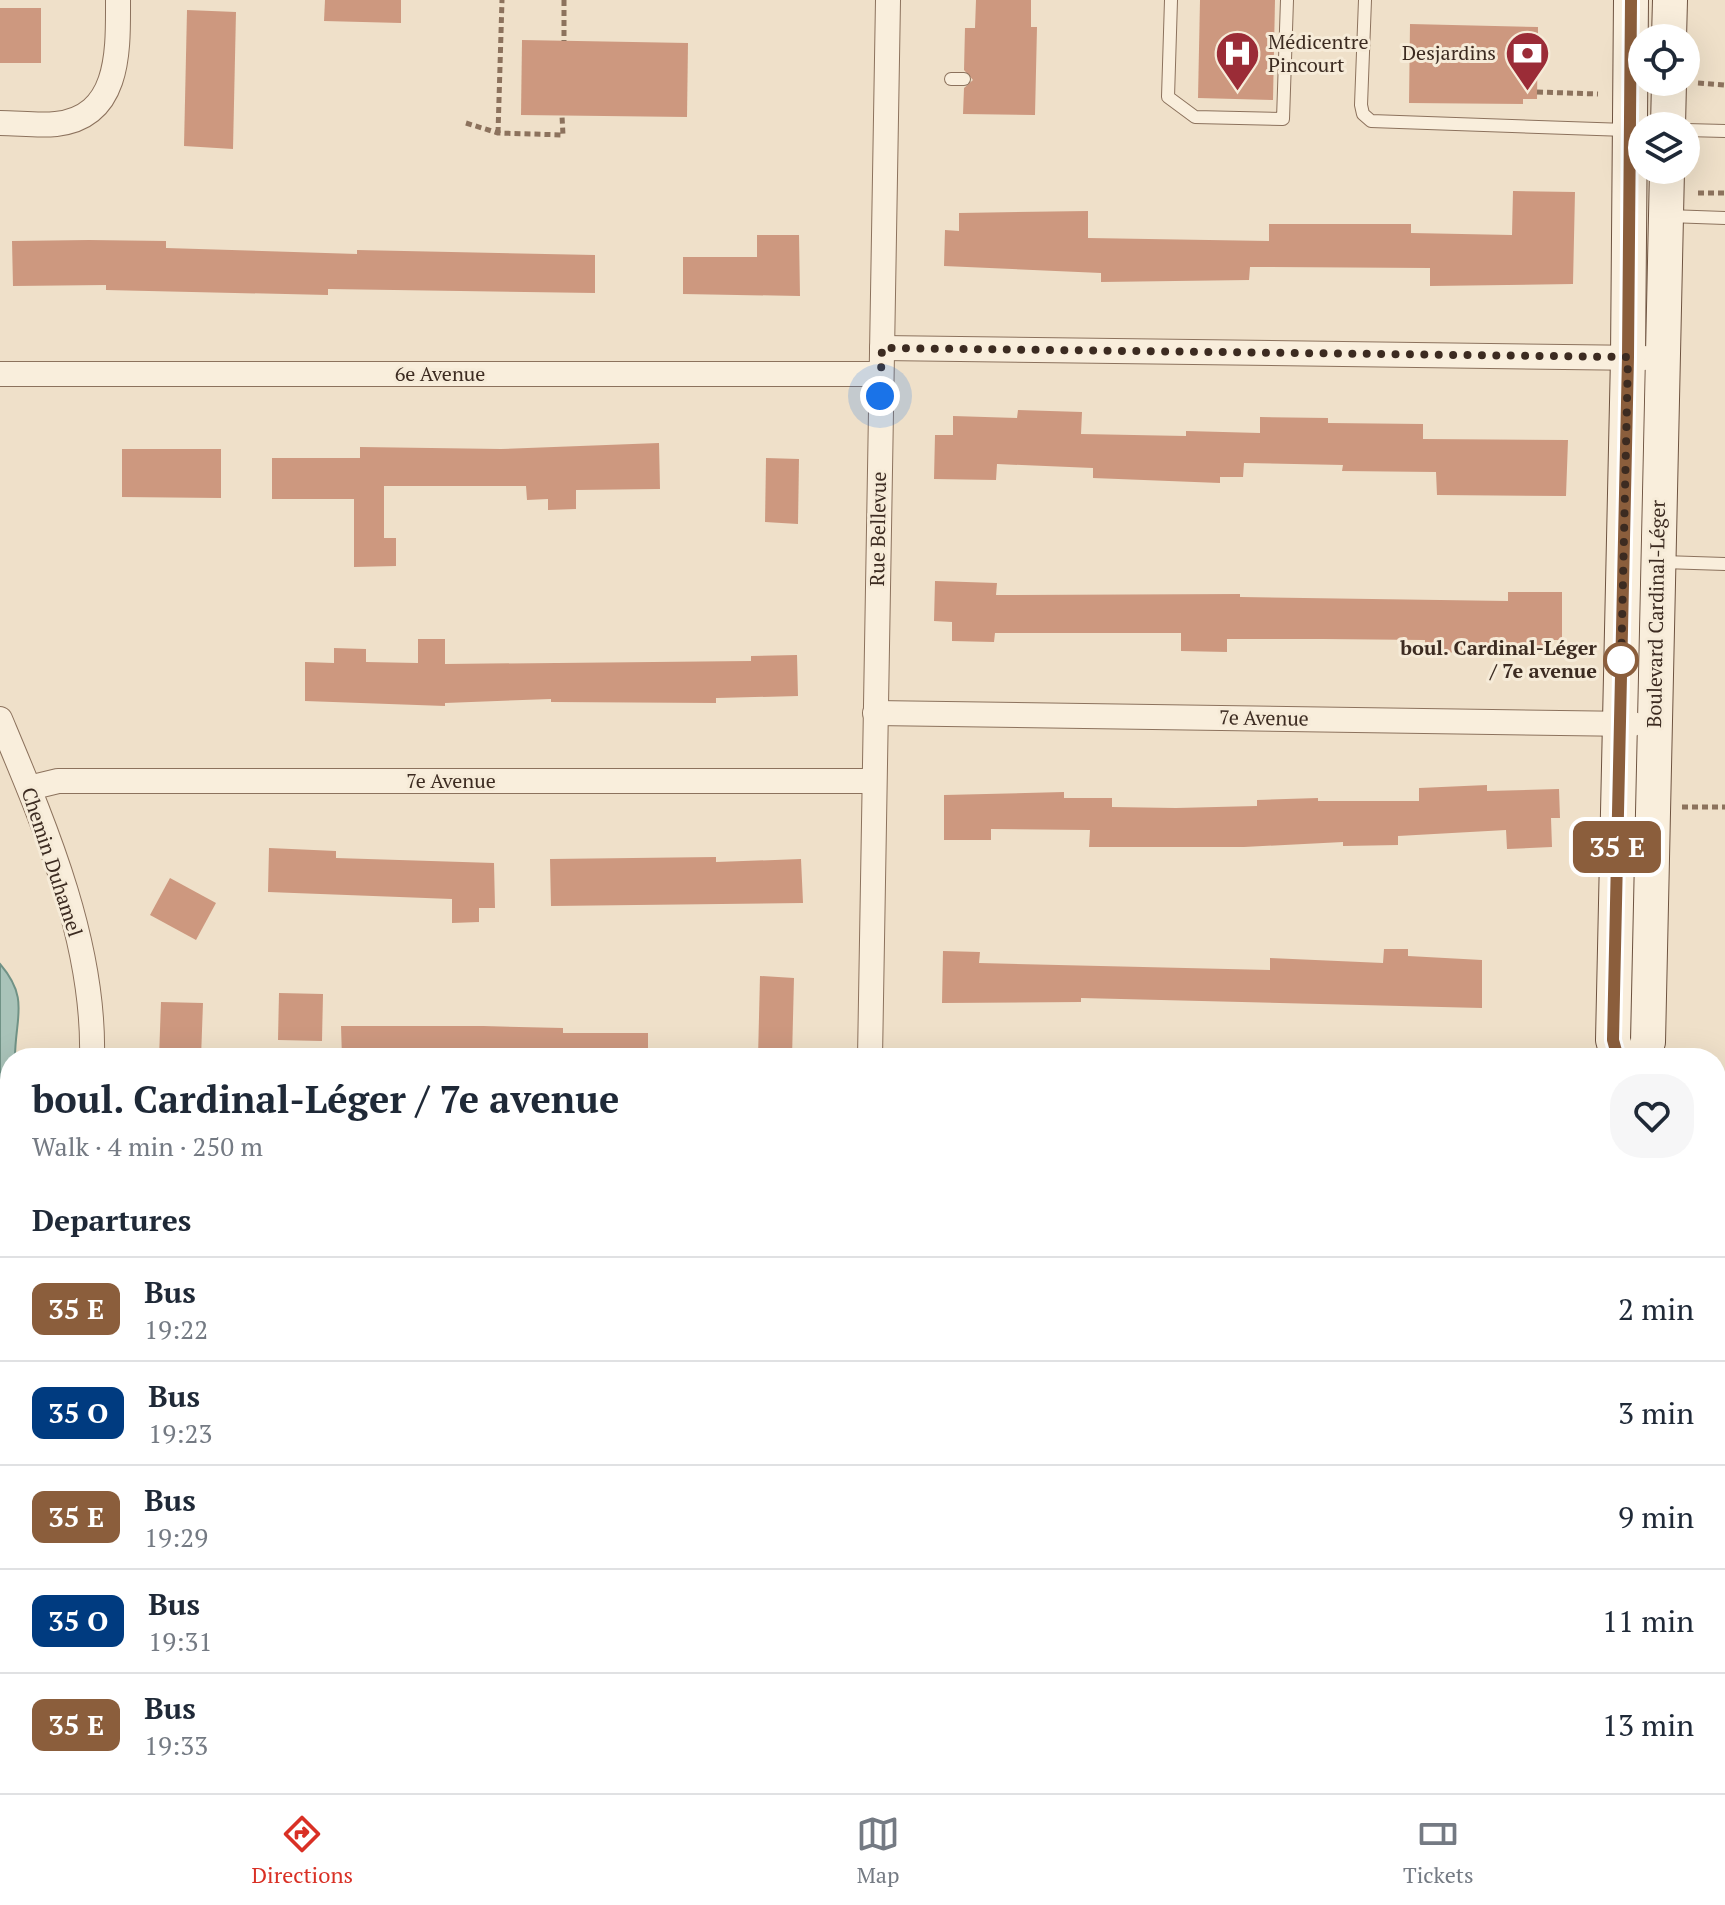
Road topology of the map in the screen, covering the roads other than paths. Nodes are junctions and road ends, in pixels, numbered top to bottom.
1 (118, 0) edge
2 (888, 0) edge
3 (1171, 0) edge
4 (1287, 0) edge
5 (1365, 0) edge
6 (1631, 0) edge
7 (1670, 0) edge
8 (1669, 24) edge
9 (1635, 112) edge
10 (0, 123) edge
11 (1628, 130) edge
12 (1700, 130) edge
13 (1725, 131) edge
14 (1643, 184) edge
15 (1661, 184) edge
16 (1647, 216) junction
17 (1725, 218) edge
18 (882, 348) junction
19 (1628, 357) junction
20 (1663, 358) junction
21 (0, 374) edge
22 (880, 374) junction
23 (1641, 561) junction
24 (1725, 564) edge
25 (875, 713) junction
26 (0, 719) edge
27 (1620, 724) junction
28 (1653, 724) junction
29 (874, 781) junction
30 (29, 788) junction
31 (92, 1048) edge
32 (870, 1048) edge
33 (1615, 1048) edge
34 (1646, 1048) edge

1 - 10 street
2 - 18 street, Rue Bellevue
3 - 4 lane
5 - 11 lane
6 - 9 street, Boulevard Cardinal-Léger
7 - 8 street
12 - 13 lane
14 - 16 street, Boulevard Cardinal-Léger
15 - 16 street, Boulevard Cardinal-Léger
16 - 17 lane
16 - 19 street, Boulevard Cardinal-Léger
16 - 20 street, Boulevard Cardinal-Léger
18 - 19 street
18 - 22 street, Rue Bellevue
19 - 20 street
19 - 23 street, Boulevard Cardinal-Léger
20 - 23 street, Boulevard Cardinal-Léger
21 - 22 street, 6e Avenue
22 - 25 street, Rue Bellevue
23 - 24 lane
23 - 27 street, Boulevard Cardinal-Léger
23 - 28 street, Boulevard Cardinal-Léger
25 - 27 street, 7e Avenue
25 - 29 street, Rue Bellevue
26 - 30 street, Chemin Duhamel
27 - 28 street, 7e Avenue
27 - 33 street, Boulevard Cardinal-Léger
28 - 34 street, Boulevard Cardinal-Léger
29 - 30 street, 7e Avenue
29 - 32 street, Rue Bellevue
30 - 31 street, Chemin Duhamel

